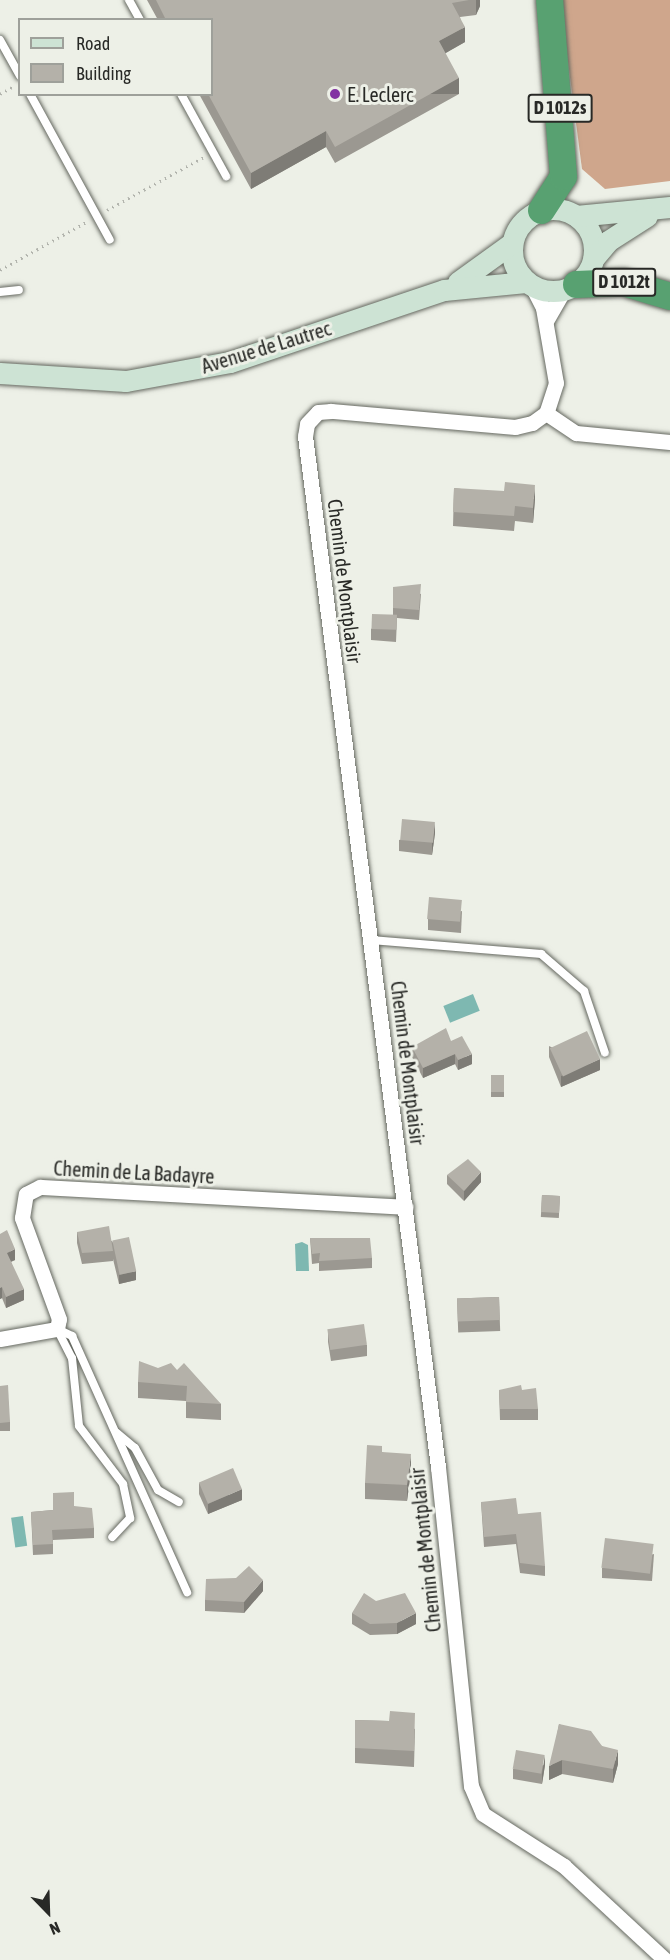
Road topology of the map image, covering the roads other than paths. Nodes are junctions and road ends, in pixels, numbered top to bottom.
1 (129, 0) edge
2 (549, 0) edge
3 (139, 18) edge
4 (0, 40) edge
5 (18, 72) edge
6 (31, 96) edge
7 (183, 96) edge
8 (226, 176) dead end
9 (668, 207) edge
10 (541, 210) junction
11 (576, 216) junction
12 (110, 240) dead end
13 (512, 243) junction
14 (593, 259) junction
15 (529, 284) junction
16 (570, 287) junction
17 (19, 290) dead end
18 (444, 290) junction
19 (0, 292) edge
20 (670, 296) edge
21 (546, 321) junction
22 (0, 373) edge
23 (546, 413) junction
24 (670, 442) edge
25 (371, 940) junction
26 (605, 1053) dead end
27 (405, 1207) junction
28 (57, 1329) junction
29 (0, 1339) edge
30 (114, 1430) junction
31 (179, 1502) dead end
32 (112, 1537) dead end
33 (187, 1592) dead end
34 (664, 1960) edge

1 - 3 lane
2 - 10 highway, D 1012s
4 - 5 lane
6 - 12 lane
7 - 8 lane
9 - 11 main road
9 - 14 main road
10 - 11 main road
10 - 13 main road
11 - 14 main road
13 - 15 main road
13 - 18 main road
14 - 16 main road
15 - 16 main road
15 - 18 main road, Avenue de Lautrec
15 - 21 street
16 - 20 highway, D 1012t
16 - 21 street
17 - 19 lane
18 - 22 main road, Avenue de Lautrec
21 - 23 street
23 - 24 street
23 - 25 street, Chemin de Montplaisir
25 - 26 lane
25 - 27 street, Chemin de Montplaisir
27 - 28 street, Chemin de La Badayre
27 - 34 street, Chemin de Montplaisir
28 - 29 street
28 - 30 lane
28 - 32 lane
30 - 31 lane
30 - 33 lane

